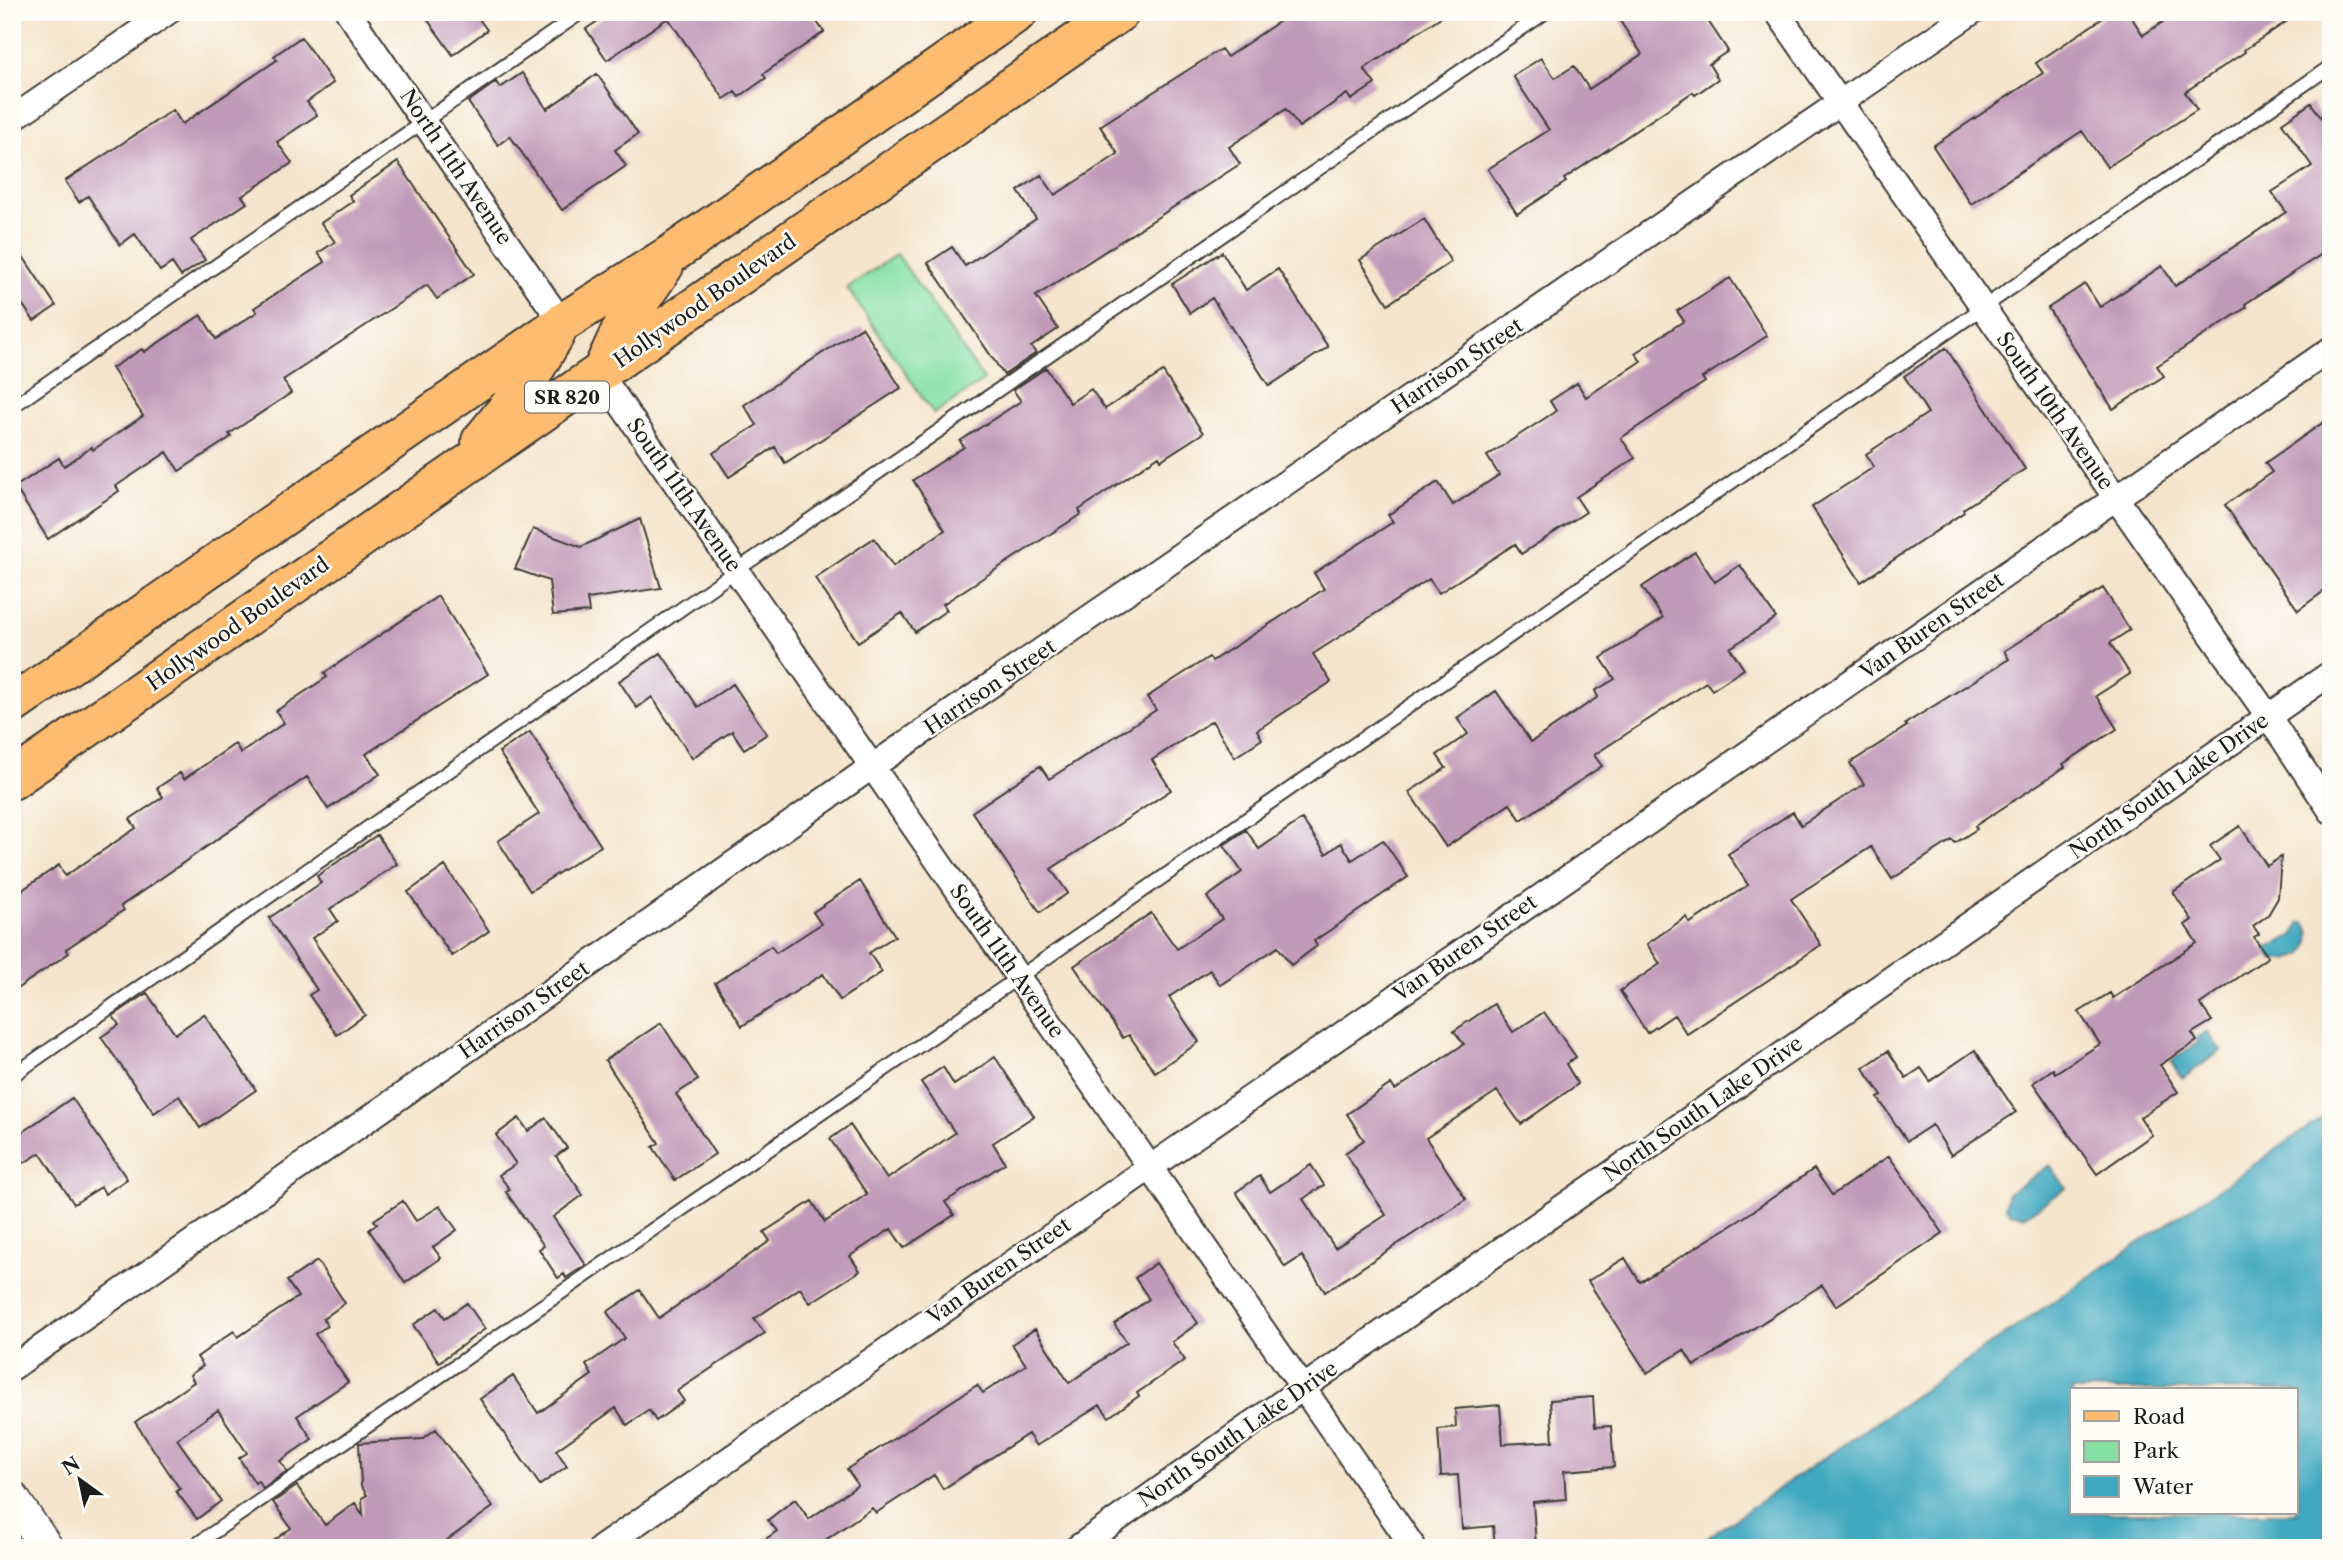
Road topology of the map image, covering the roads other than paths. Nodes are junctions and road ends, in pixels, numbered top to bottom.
1 (168, 12) edge
2 (348, 12) edge
3 (583, 12) edge
4 (1017, 12) edge
5 (1120, 12) edge
6 (1546, 12) edge
7 (1777, 12) edge
8 (1972, 12) edge
9 (2331, 66) edge
10 (1841, 104) junction
11 (12, 119) edge
12 (425, 121) junction
13 (673, 253) junction
14 (1983, 308) junction
15 (562, 323) junction
16 (2331, 349) edge
17 (600, 374) junction
18 (12, 407) edge
19 (441, 484) junction
20 (2116, 498) junction
21 (737, 570) junction
22 (2331, 673) edge
23 (12, 705) edge
24 (2268, 716) junction
25 (873, 766) junction
26 (12, 780) edge
27 (2331, 811) edge
28 (1019, 977) junction
29 (12, 1076) edge
30 (1150, 1166) junction
31 (12, 1368) edge
32 (1304, 1387) junction
33 (12, 1497) edge
34 (47, 1548) edge
35 (191, 1548) edge
36 (601, 1548) edge
37 (1077, 1548) edge
38 (1414, 1548) edge

1 - 11 street
2 - 12 street, North 11th Avenue
3 - 12 lane
4 - 13 main road, SR 820
5 - 17 main road, Hollywood Boulevard / SR 820
6 - 21 lane
7 - 10 street, South 10th Avenue
8 - 10 street, Harrison Street
9 - 14 lane
10 - 14 street, South 10th Avenue
10 - 25 street, Harrison Street
12 - 15 street, North 11th Avenue
12 - 18 lane
13 - 15 main road, SR 820
13 - 17 main road
14 - 20 street, South 10th Avenue
14 - 28 lane
15 - 19 main road
15 - 23 main road, SR 820
16 - 20 street, Van Buren Street
17 - 19 main road, Hollywood Boulevard / SR 820
17 - 21 street, South 11th Avenue
19 - 26 main road, Hollywood Boulevard / SR 820
20 - 24 street, South 10th Avenue
20 - 30 street, Van Buren Street
21 - 25 street, South 11th Avenue
21 - 29 lane
22 - 24 street, North South Lake Drive
24 - 27 street, South 10th Avenue
24 - 32 street, North South Lake Drive
25 - 28 street, South 11th Avenue
25 - 31 street, Harrison Street
28 - 30 street, South 11th Avenue
28 - 35 lane
30 - 32 street, South 11th Avenue
30 - 36 street, Van Buren Street
32 - 37 street, North South Lake Drive
32 - 38 street, South 11th Avenue
33 - 34 street

